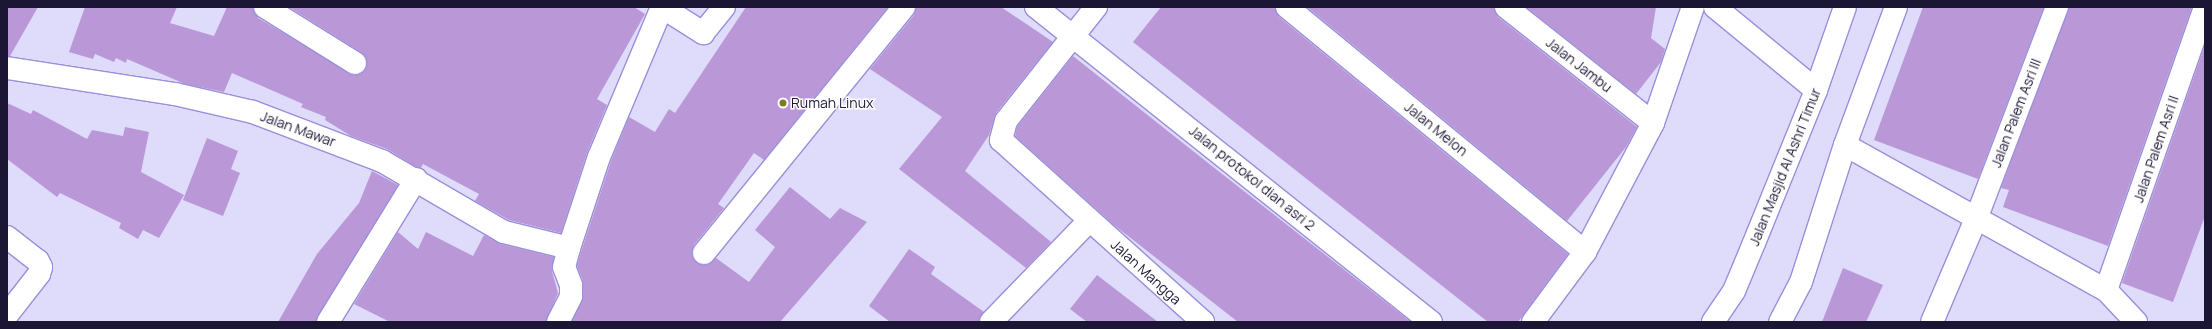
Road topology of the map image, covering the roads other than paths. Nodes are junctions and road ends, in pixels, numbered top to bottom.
1 (265, 7) edge
2 (724, 7) edge
3 (904, 7) edge
4 (1036, 7) edge
5 (1096, 7) edge
6 (1287, 7) edge
7 (1506, 7) edge
8 (1693, 7) edge
9 (1715, 7) edge
10 (1845, 7) edge
11 (1896, 7) edge
12 (2056, 7) edge
13 (2205, 7) edge
14 (1073, 35) junction
15 (355, 63) dead end
16 (7, 68) edge
17 (1816, 90) junction
18 (1652, 123) junction
19 (1845, 145) junction
20 (416, 179) junction
21 (1976, 219) junction
22 (1089, 221) junction
23 (7, 237) edge
24 (569, 248) junction
25 (1585, 252) junction
26 (704, 253) dead end
27 (2106, 290) junction
28 (7, 315) edge
29 (565, 319) edge
30 (328, 322) edge
31 (991, 322) edge
32 (1202, 322) edge
33 (1431, 322) edge
34 (1533, 322) edge
35 (1713, 322) edge
36 (1780, 322) edge
37 (1932, 322) edge
38 (2136, 322) edge

1 - 15 street
2 - 24 street
3 - 26 street
4 - 14 street, Jalan protokol dian asri 2
5 - 14 street
6 - 25 street, Jalan Melon
7 - 18 street, Jalan Jambu
8 - 18 street
9 - 17 street
10 - 17 street, Jalan Masjid Al Ashri Timur
11 - 19 street
12 - 21 street, Jalan Palem Asri III
13 - 27 street, Jalan Palem Asri II
14 - 22 street, Jalan Mangga
14 - 33 street, Jalan protokol dian asri 2
16 - 20 street, Jalan Mawar
17 - 35 street, Jalan Masjid Al Ashri Timur
18 - 25 street
19 - 21 street
19 - 36 street
20 - 24 street, Jalan Mawar
20 - 30 street
21 - 27 street
21 - 37 street, Jalan Palem Asri III
22 - 31 street
22 - 32 street, Jalan Mangga
23 - 28 street
24 - 29 street
25 - 34 street
27 - 38 street

